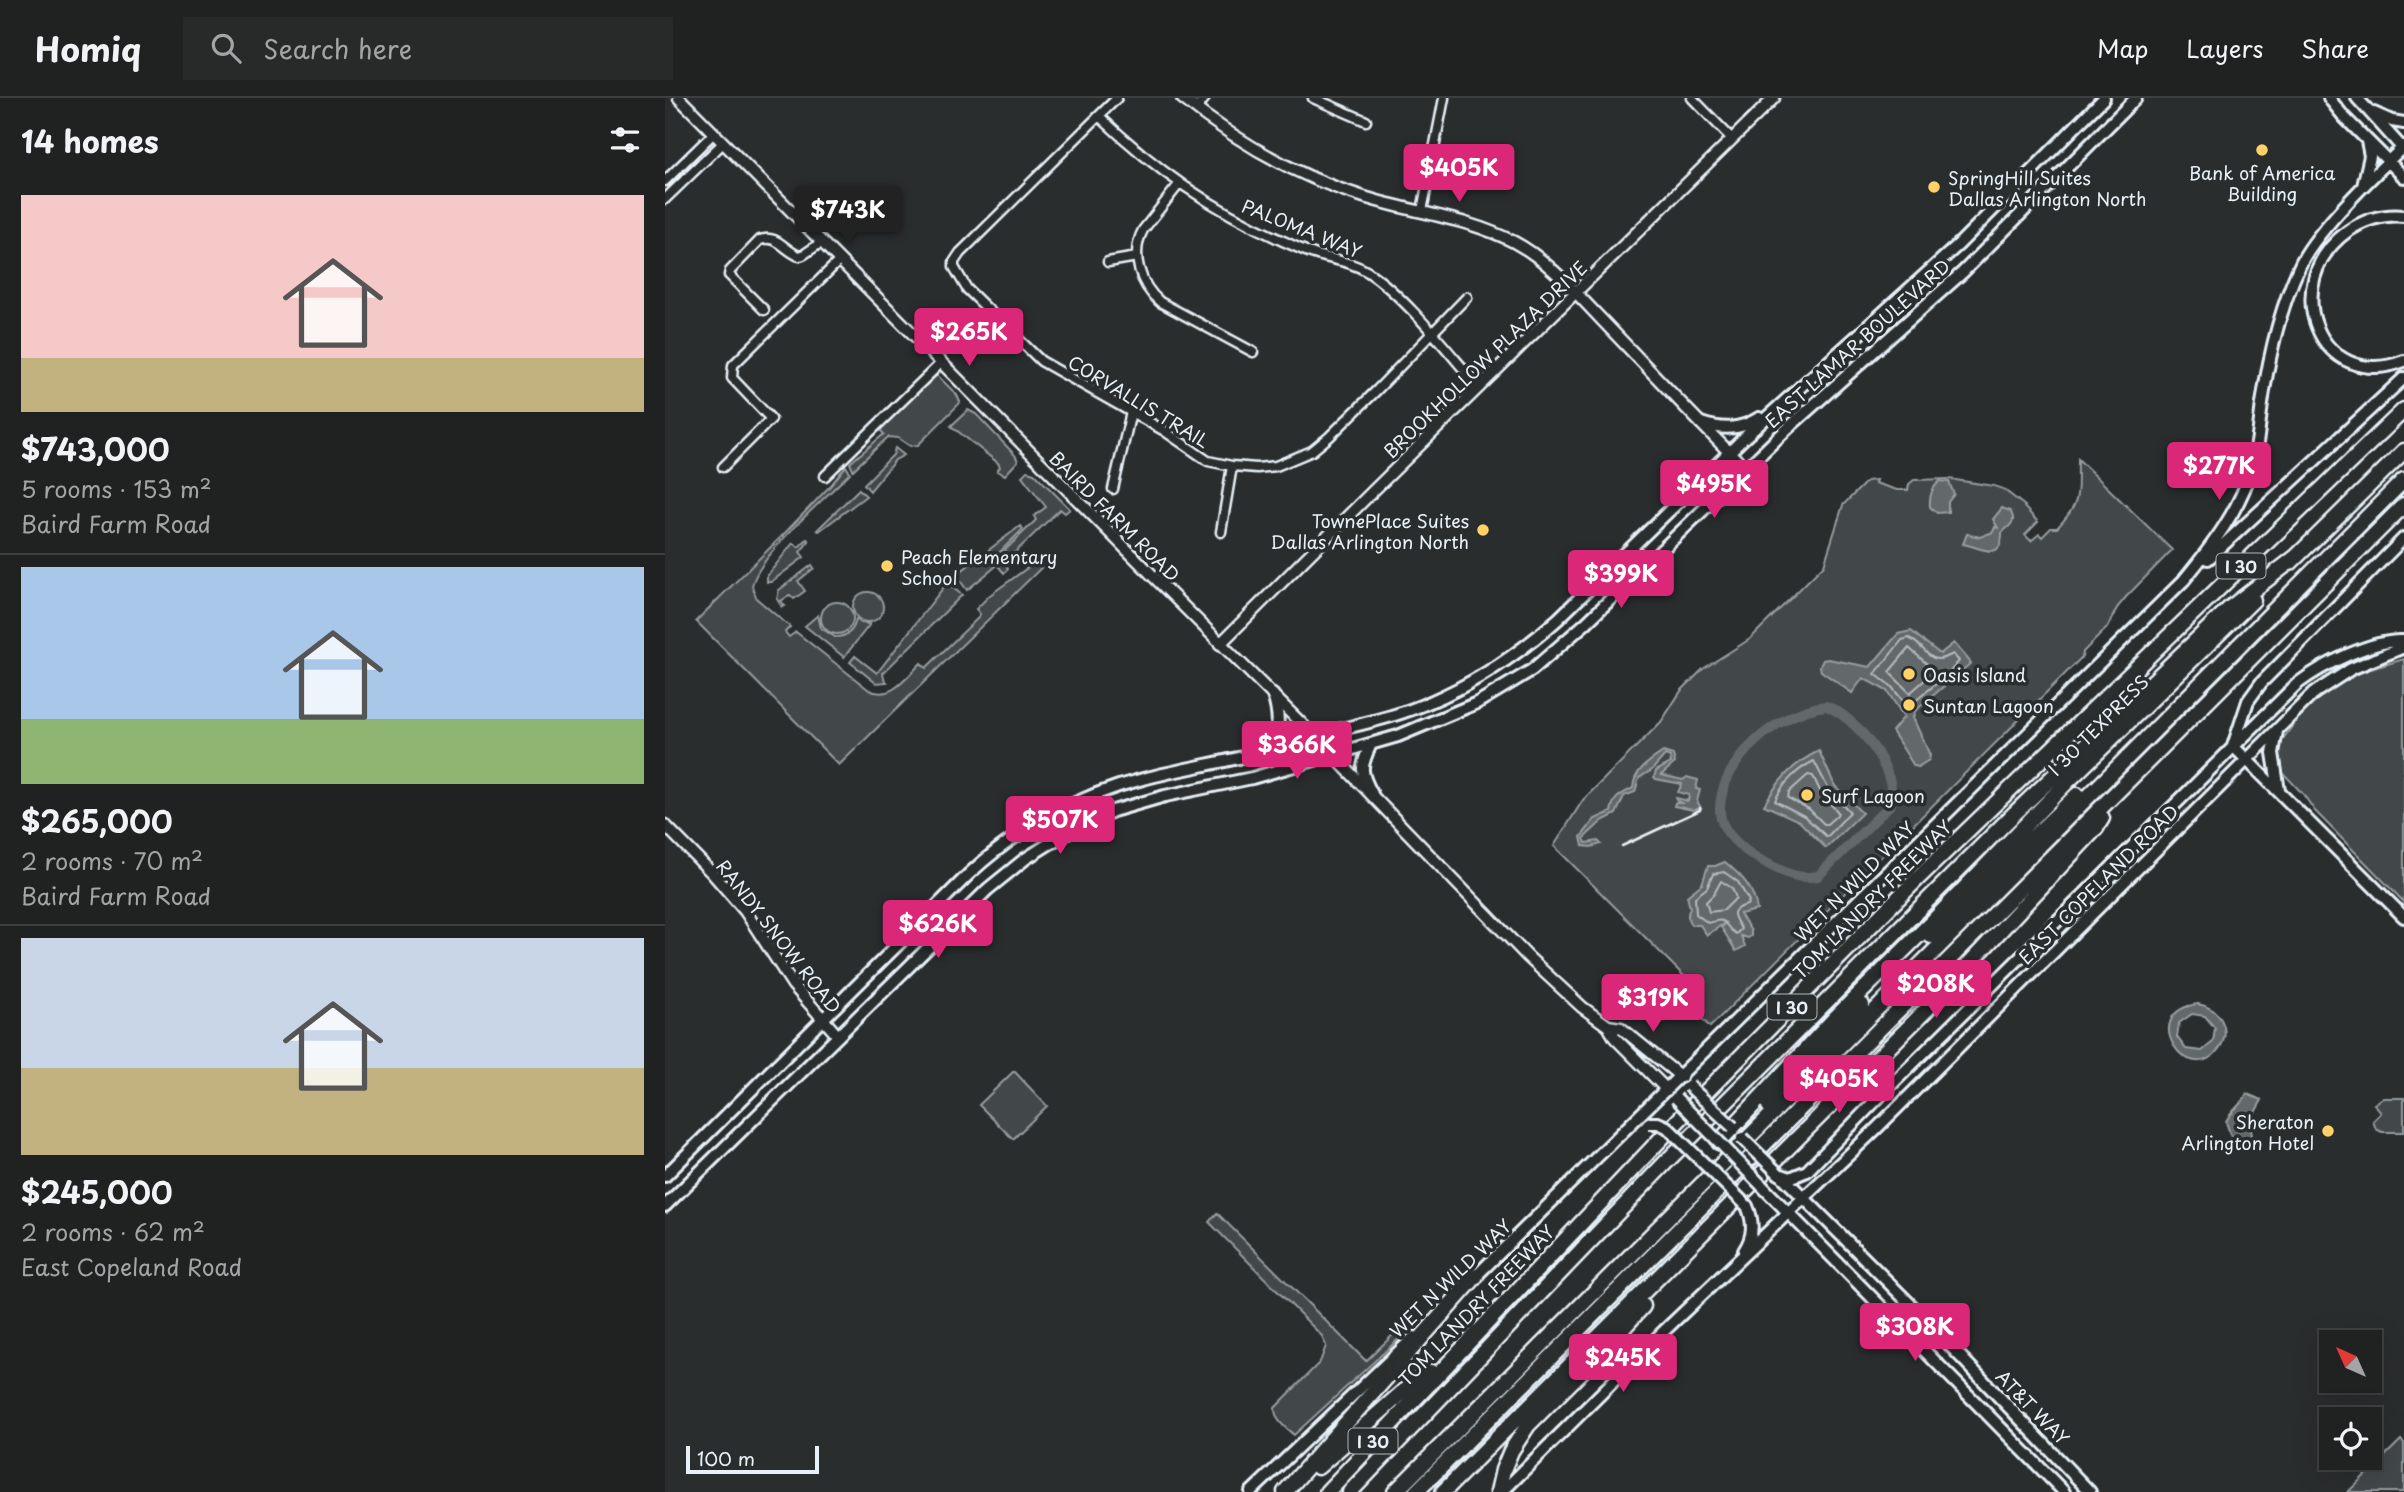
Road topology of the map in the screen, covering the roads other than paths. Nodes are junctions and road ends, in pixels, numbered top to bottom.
1 (679, 98) edge
2 (1117, 98) edge
3 (1182, 98) edge
4 (1205, 98) edge
5 (1313, 98) edge
6 (1444, 98) edge
7 (1692, 98) edge
8 (1774, 98) edge
9 (2104, 98) edge
10 (2136, 98) edge
11 (2329, 98) edge
12 (2357, 98) edge
13 (1195, 109) junction
14 (2369, 111) junction
15 (1099, 116) junction
16 (1366, 121) dead end
17 (2404, 123) edge
18 (714, 133) junction
19 (2365, 138) junction
20 (1732, 139) junction
21 (723, 143) junction
22 (2403, 148) edge
23 (2389, 162) junction
24 (2404, 177) edge
25 (665, 181) edge
26 (1180, 183) junction
27 (2362, 190) junction
28 (665, 199) edge
29 (1422, 211) junction
30 (2404, 216) edge
31 (822, 242) junction
32 (1137, 257) junction
33 (840, 260) junction
34 (1108, 262) dead end
35 (1576, 293) junction
36 (1467, 297) dead end
37 (764, 310) dead end
38 (1431, 334) junction
39 (1253, 352) dead end
40 (2404, 361) edge
41 (942, 362) junction
42 (2404, 378) edge
43 (1479, 387) junction
44 (1777, 408) junction
45 (2404, 410) edge
46 (1131, 412) junction
47 (1701, 423) junction
48 (2404, 451) edge
49 (1730, 452) junction
50 (723, 467) dead end
51 (1232, 467) junction
52 (1745, 468) junction
53 (2404, 471) edge
54 (825, 476) dead end
55 (2404, 480) edge
56 (1112, 489) dead end
57 (2404, 505) edge
58 (1221, 532) dead end
59 (2404, 538) edge
60 (2296, 557) junction
61 (2184, 580) junction
62 (1544, 631) junction
63 (2404, 641) edge
64 (1220, 644) junction
65 (2404, 647) edge
66 (1559, 648) junction
67 (1273, 695) junction
68 (2277, 730) junction
69 (1313, 736) junction
70 (1371, 744) junction
71 (2233, 746) junction
72 (1267, 751) junction
73 (1332, 754) junction
74 (2247, 759) junction
75 (2279, 791) junction
76 (1372, 794) junction
77 (2116, 795) junction
78 (1076, 802) junction
79 (1083, 824) junction
80 (665, 825) edge
81 (2404, 917) edge
82 (823, 1019) junction
83 (1608, 1026) junction
84 (1826, 1033) junction
85 (838, 1036) junction
86 (1903, 1074) junction
87 (1681, 1077) junction
88 (1917, 1088) junction
89 (1672, 1094) junction
90 (1733, 1127) junction
91 (1742, 1139) junction
92 (1612, 1143) junction
93 (1724, 1147) junction
94 (1779, 1174) junction
95 (665, 1176) edge
96 (1804, 1196) junction
97 (665, 1206) edge
98 (1788, 1212) junction
99 (1683, 1255) junction
100 (1736, 1262) junction
101 (1476, 1276) junction
102 (1452, 1358) junction
103 (1518, 1476) junction
104 (1251, 1492) edge
105 (1288, 1492) edge
106 (1327, 1492) edge
107 (1350, 1492) edge
108 (1395, 1492) edge
109 (1416, 1492) edge
110 (1443, 1492) edge
111 (1500, 1492) edge
112 (1512, 1492) edge
113 (2064, 1492) edge
114 (2090, 1492) edge

1 - 18 street, BAIRD FARM ROAD
2 - 15 street
3 - 13 street
4 - 13 street
5 - 16 street
6 - 29 street
7 - 20 street
8 - 20 street, BROOKHOLLOW PLAZA DRIVE
9 - 44 main road, EAST LAMAR BOULEVARD
10 - 52 main road, EAST LAMAR BOULEVARD
11 - 19 main road
12 - 14 main road
13 - 29 street
14 - 17 main road
14 - 22 main road
15 - 26 street, PALOMA WAY
15 - 46 street, CORVALLIS TRAIL
18 - 21 street, BAIRD FARM ROAD
18 - 25 street
19 - 23 main road
19 - 27 main road
20 - 35 street, BROOKHOLLOW PLAZA DRIVE
21 - 28 street
21 - 31 street, BAIRD FARM ROAD
22 - 23 main road, WET N WILD WAY
23 - 24 main road
23 - 27 main road, WET N WILD WAY
26 - 32 street
26 - 38 street, PALOMA WAY
27 - 61 main road, WET N WILD WAY
29 - 35 street
30 - 40 main road
31 - 33 street, BAIRD FARM ROAD
31 - 37 street
32 - 34 street
32 - 39 street
33 - 41 street, BAIRD FARM ROAD
33 - 50 street
35 - 43 street, BROOKHOLLOW PLAZA DRIVE
35 - 47 street
36 - 38 street, CORVALLIS TRAIL
38 - 43 street, PALOMA WAY
38 - 51 street, CORVALLIS TRAIL
41 - 54 street
41 - 64 street, BAIRD FARM ROAD
42 - 61 main road
43 - 64 street, BROOKHOLLOW PLAZA DRIVE
44 - 47 main road
44 - 49 main road, EAST LAMAR BOULEVARD
45 - 102 highway, TOM LANDRY FREEWAY / I 30
46 - 51 street, CORVALLIS TRAIL
46 - 56 street
47 - 49 street
48 - 60 highway, I 30 TEXPRESS
49 - 52 street
49 - 62 main road, EAST LAMAR BOULEVARD
51 - 58 street
52 - 66 main road, EAST LAMAR BOULEVARD
53 - 84 highway, I 30 TEXPRESS
55 - 108 highway, I 30
57 - 77 highway
59 - 71 main road
60 - 84 highway, I 30 TEXPRESS
60 - 107 highway
61 - 87 main road, WET N WILD WAY
62 - 66 main road
62 - 69 main road, EAST LAMAR BOULEVARD
63 - 71 main road, EAST COPELAND ROAD
64 - 67 street, BAIRD FARM ROAD
65 - 68 main road, EAST COPELAND ROAD
66 - 70 main road, EAST LAMAR BOULEVARD
67 - 69 street, BAIRD FARM ROAD
67 - 72 main road
68 - 74 main road, EAST COPELAND ROAD
68 - 75 main road
69 - 72 main road, EAST LAMAR BOULEVARD
69 - 73 street, BAIRD FARM ROAD
70 - 73 main road, EAST LAMAR BOULEVARD
70 - 76 main road
71 - 74 main road
71 - 86 main road, EAST COPELAND ROAD
72 - 78 main road, EAST LAMAR BOULEVARD
73 - 76 street, BAIRD FARM ROAD
73 - 79 main road, EAST LAMAR BOULEVARD
74 - 75 main road
74 - 88 main road, EAST COPELAND ROAD
75 - 81 main road
76 - 83 street, BAIRD FARM ROAD
77 - 99 highway
77 - 109 highway
78 - 79 main road
78 - 82 main road, EAST LAMAR BOULEVARD
79 - 85 main road, EAST LAMAR BOULEVARD
80 - 82 street, RANDY SNOW ROAD
82 - 85 street, RANDY SNOW ROAD
82 - 95 main road, EAST LAMAR BOULEVARD
83 - 87 street
83 - 89 street
84 - 90 highway
84 - 91 highway
85 - 97 main road, EAST LAMAR BOULEVARD
86 - 88 main road
86 - 94 main road, EAST COPELAND ROAD
87 - 89 main road, WET N WILD WAY
87 - 90 main road, AT&T WAY, bridge
88 - 96 main road, EAST COPELAND ROAD
89 - 92 main road, WET N WILD WAY
89 - 93 main road, bridge
90 - 91 main road, AT&T WAY, bridge
90 - 93 highway, bridge
91 - 93 highway, bridge
91 - 94 main road, AT&T WAY, bridge
92 - 100 main road, bridge
92 - 101 main road, WET N WILD WAY
93 - 98 main road, bridge
94 - 96 main road, AT&T WAY
96 - 98 main road, EAST COPELAND ROAD
96 - 114 main road, AT&T WAY
98 - 100 main road, EAST COPELAND ROAD
98 - 113 main road
99 - 110 highway
99 - 111 highway
100 - 103 main road, EAST COPELAND ROAD
101 - 104 main road, WET N WILD WAY
101 - 105 highway
102 - 105 highway
102 - 106 highway, TOM LANDRY FREEWAY / I 30
103 - 111 main road, EAST COPELAND ROAD
103 - 112 street

